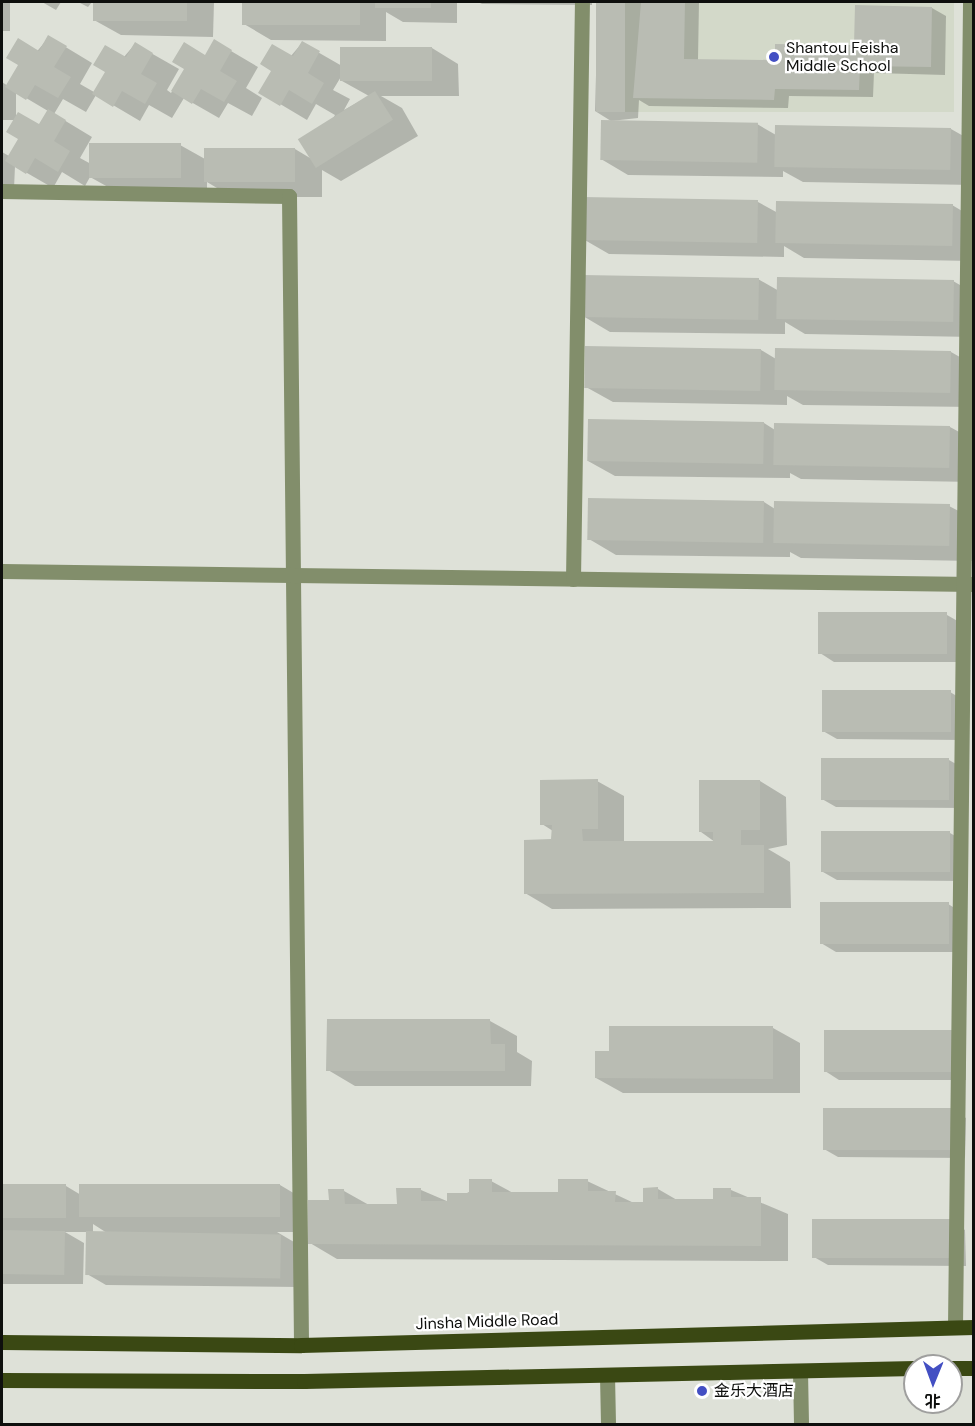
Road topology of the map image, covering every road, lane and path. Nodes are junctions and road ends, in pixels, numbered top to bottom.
1 (582, 2) edge
2 (970, 2) edge
3 (2, 191) edge
4 (2, 572) edge
5 (291, 575) junction
6 (573, 579) junction
7 (970, 584) edge
8 (956, 1327) junction
9 (974, 1328) edge
10 (2, 1342) edge
11 (301, 1345) junction
12 (903, 1368) edge
13 (800, 1371) junction
14 (607, 1375) junction
15 (2, 1380) edge
16 (608, 1425) edge
17 (801, 1425) edge

1 - 6 street
2 - 7 street
3 - 5 street
4 - 5 street
5 - 6 street
5 - 11 street
6 - 7 street
7 - 8 street
8 - 9 main road, Jinsha Middle Road
8 - 11 main road, Jinsha Middle Road
10 - 11 main road, Jinsha Middle Road
12 - 13 main road
13 - 14 main road
13 - 17 street
14 - 15 main road
14 - 16 street

